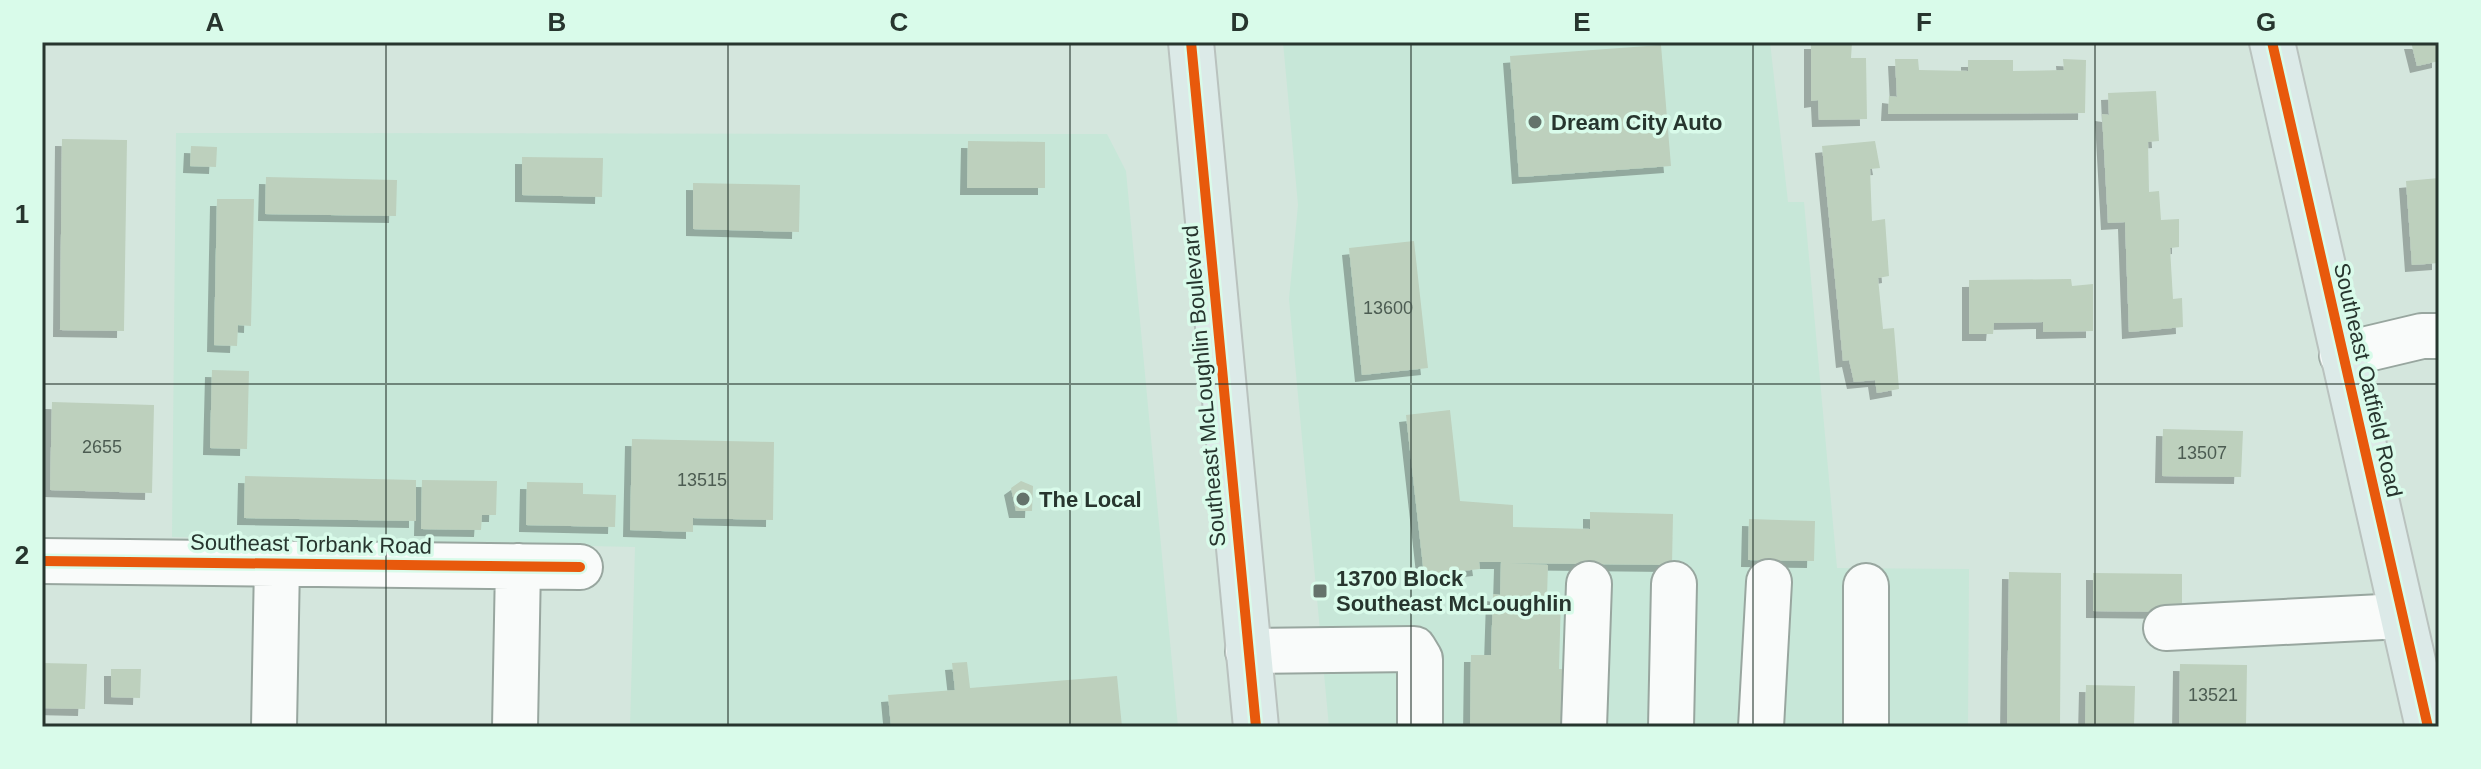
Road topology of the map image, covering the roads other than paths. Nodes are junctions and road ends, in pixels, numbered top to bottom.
1 (1191, 42) edge
2 (2272, 42) edge
3 (2439, 336) edge
4 (2342, 355) junction
5 (42, 561) edge
6 (277, 564) junction
7 (518, 566) junction
8 (580, 567) dead end
9 (1769, 582) dead end
10 (1589, 584) dead end
11 (1674, 584) dead end
12 (1866, 586) dead end
13 (2402, 616) junction
14 (2166, 628) dead end
15 (1248, 651) junction
16 (274, 727) edge
17 (515, 727) edge
18 (1256, 727) edge
19 (1420, 727) edge
20 (1584, 727) edge
21 (1671, 727) edge
22 (1761, 727) edge
23 (1866, 727) edge
24 (2428, 727) edge

1 - 15 main road, Southeast McLoughlin Boulevard
2 - 4 main road, Southeast Oatfield Road
3 - 4 street
4 - 13 main road, Southeast Oatfield Road
5 - 6 street, Southeast Torbank Road
6 - 7 street, Southeast Torbank Road
6 - 16 street
7 - 8 street, Southeast Torbank Road
7 - 17 street
9 - 22 street
10 - 20 street
11 - 21 street
12 - 23 street
13 - 14 street
13 - 24 main road, Southeast Oatfield Road
15 - 18 main road, Southeast McLoughlin Boulevard
15 - 19 street

